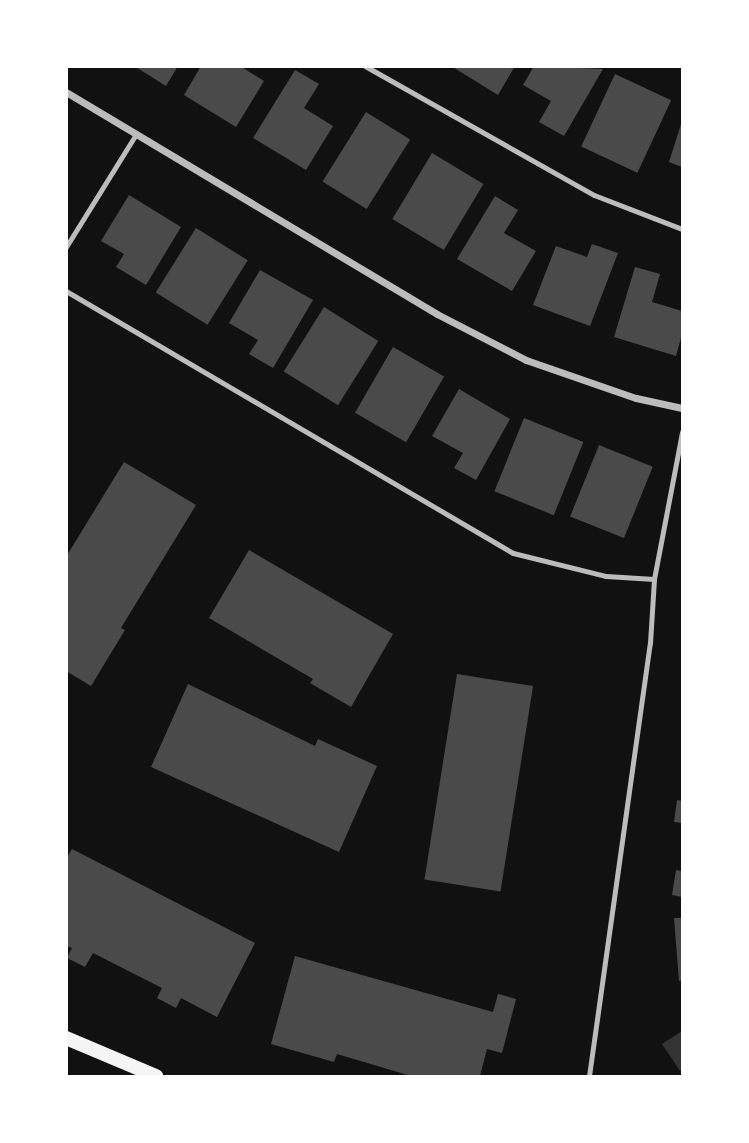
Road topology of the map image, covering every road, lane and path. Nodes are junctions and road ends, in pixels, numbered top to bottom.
1 (365, 66) edge
2 (66, 92) edge
3 (136, 134) junction
4 (682, 229) edge
5 (66, 247) edge
6 (66, 290) edge
7 (682, 408) edge
8 (682, 432) edge
9 (654, 579) junction
10 (66, 1038) edge
11 (156, 1076) edge
12 (589, 1076) edge

1 - 4 lane
2 - 3 street
3 - 5 lane
3 - 7 street
6 - 9 lane
8 - 9 lane
9 - 12 lane
10 - 11 main road

